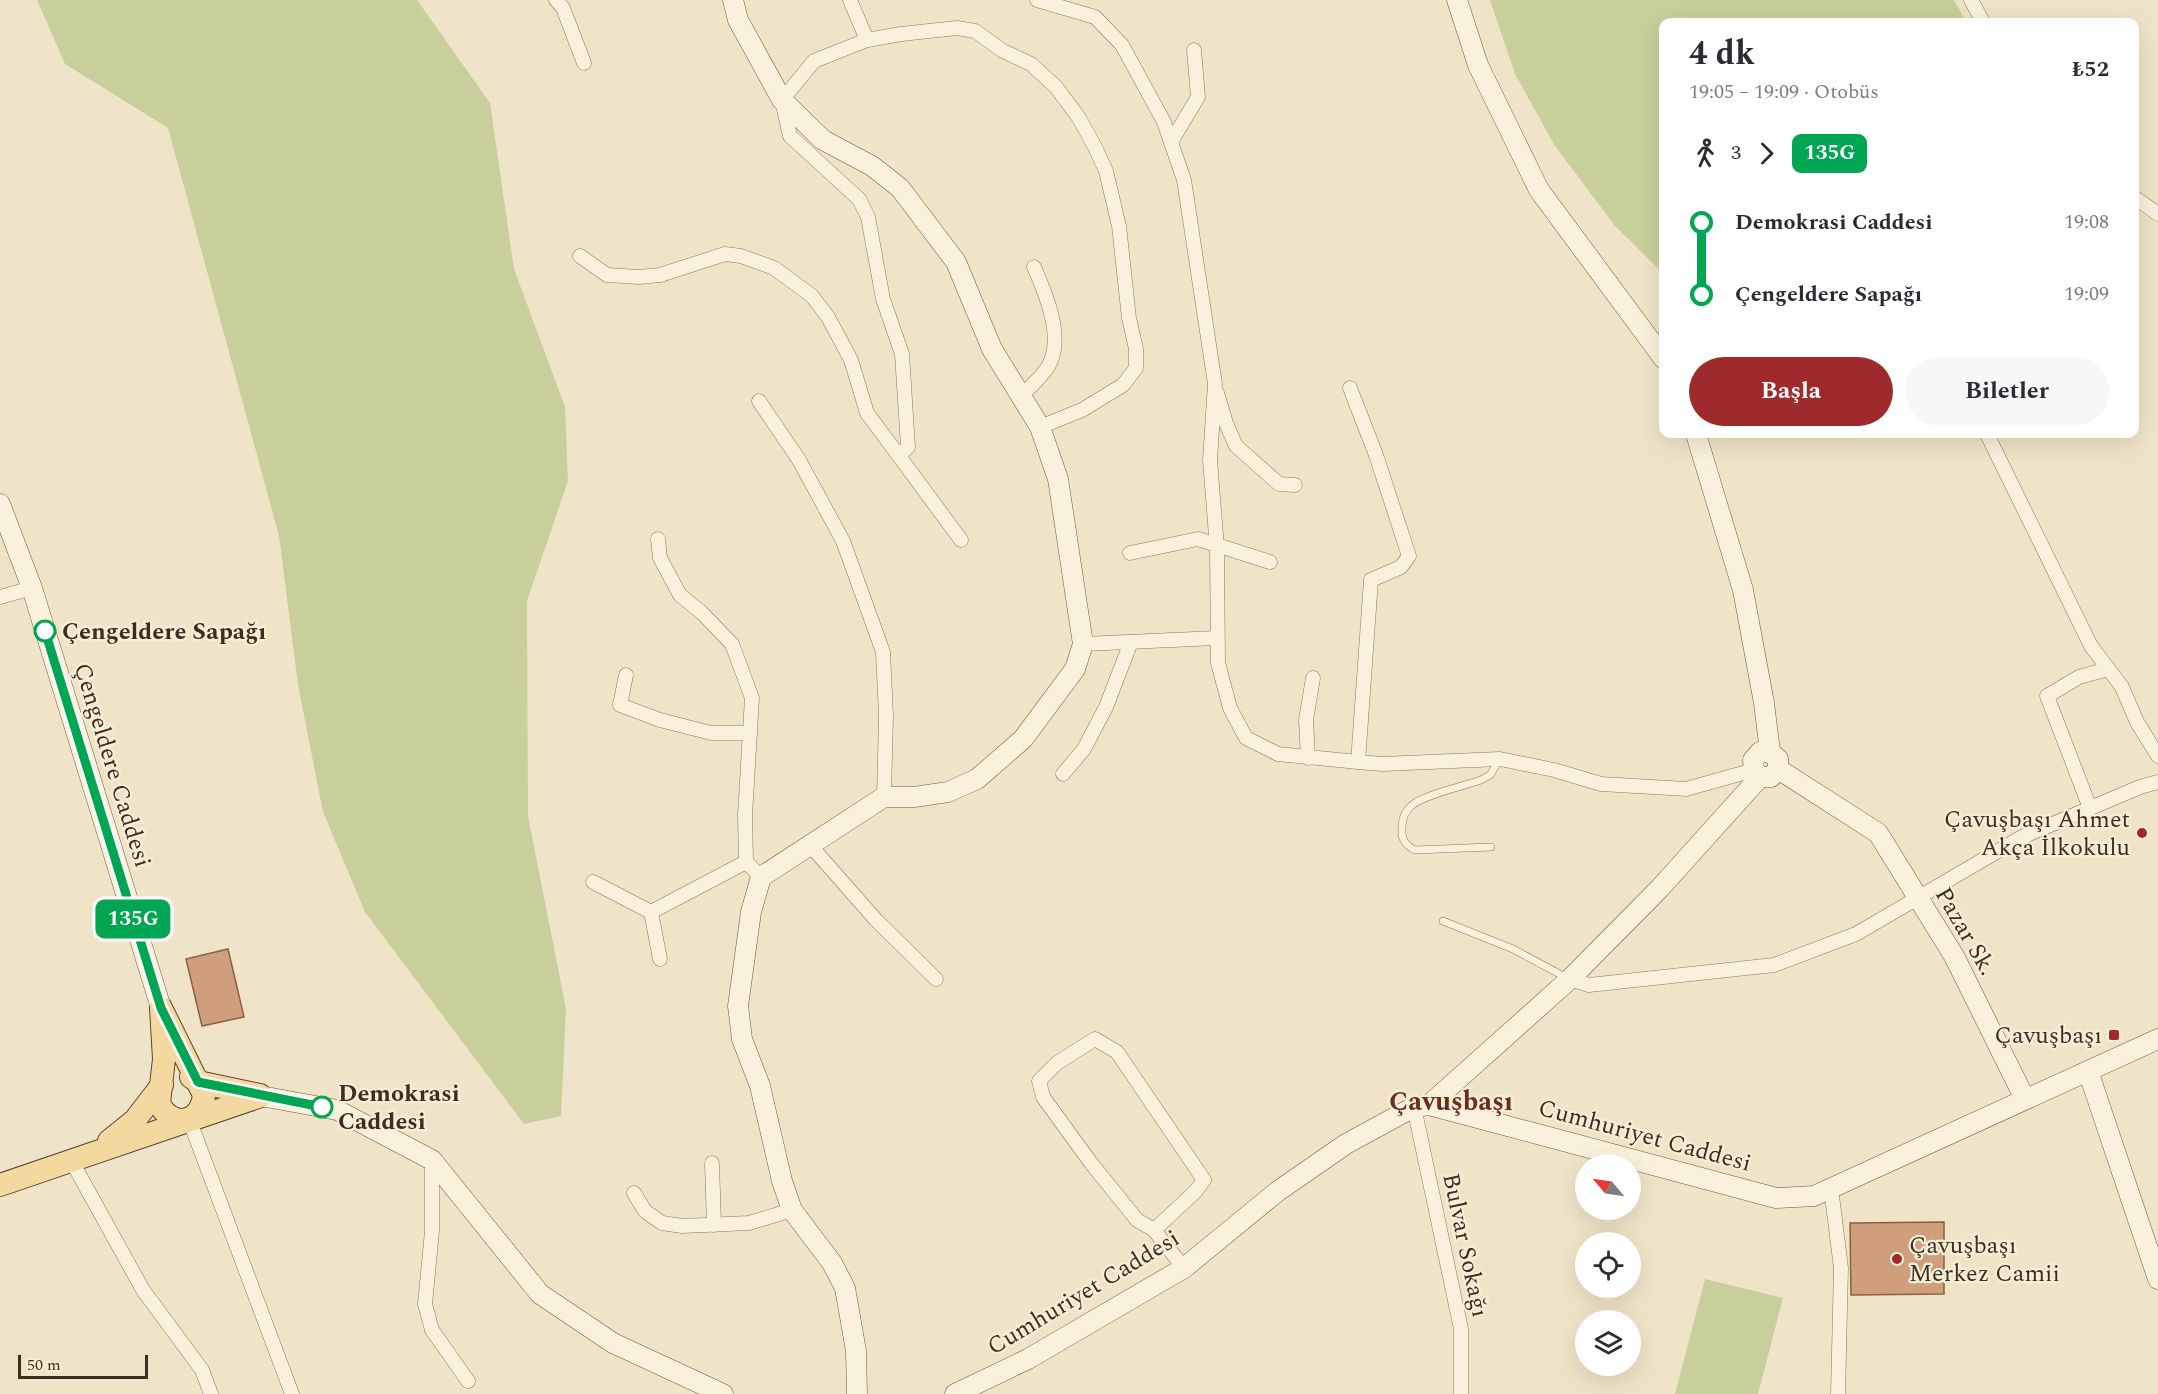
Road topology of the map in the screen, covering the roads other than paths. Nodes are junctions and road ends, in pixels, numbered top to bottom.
1 (556, 0) edge
2 (733, 0) edge
3 (850, 0) edge
4 (1037, 0) edge
5 (1457, 0) edge
6 (1971, 0) edge
7 (1981, 18) edge
8 (867, 40) junction
9 (1194, 50) dead end
10 (584, 63) dead end
11 (782, 100) junction
12 (1171, 142) junction
13 (2139, 201) edge
14 (2158, 214) edge
15 (580, 256) dead end
16 (1034, 267) dead end
17 (1659, 352) edge
18 (1215, 384) junction
19 (1350, 388) dead end
20 (1021, 396) junction
21 (759, 401) dead end
22 (1040, 427) junction
23 (1697, 438) edge
24 (1989, 438) edge
25 (899, 456) junction
26 (1295, 484) dead end
27 (0, 504) edge
28 (658, 539) dead end
29 (961, 540) dead end
30 (1217, 543) junction
31 (1130, 553) dead end
32 (1270, 562) dead end
33 (32, 588) junction
34 (0, 597) edge
35 (1218, 638) junction
36 (1131, 642) junction
37 (1083, 644) junction
38 (2108, 669) junction
39 (626, 675) dead end
40 (1313, 678) dead end
41 (750, 733) junction
42 (2158, 756) edge
43 (1308, 758) junction
44 (1500, 759) junction
45 (1358, 762) junction
46 (1765, 767) junction
47 (1063, 774) dead end
48 (2158, 782) edge
49 (884, 797) junction
50 (2090, 808) junction
51 (810, 845) junction
52 (1491, 847) dead end
53 (746, 862) junction
54 (761, 878) junction
55 (593, 882) dead end
56 (1918, 897) junction
57 (651, 912) junction
58 (1443, 921) dead end
59 (660, 959) dead end
60 (936, 979) dead end
61 (1570, 979) junction
62 (161, 1008) junction
63 (2158, 1039) edge
64 (2088, 1071) junction
65 (198, 1082) junction
66 (160, 1088) junction
67 (261, 1096) junction
68 (2025, 1099) junction
69 (1422, 1106) junction
70 (189, 1119) junction
71 (93, 1153) junction
72 (71, 1160) junction
73 (432, 1160) junction
74 (712, 1163) dead end
75 (0, 1185) edge
76 (1831, 1188) junction
77 (634, 1193) dead end
78 (792, 1210) junction
79 (714, 1225) junction
80 (1154, 1230) junction
81 (1184, 1268) junction
82 (2158, 1279) edge
83 (468, 1381) dead end
84 (993, 1386) edge
85 (211, 1394) edge
86 (292, 1394) edge
87 (723, 1394) edge
88 (857, 1394) edge
89 (955, 1394) edge
90 (1461, 1394) edge
91 (1838, 1394) edge

1 - 10 street
2 - 11 main road
3 - 8 street
4 - 12 street
5 - 17 main road
6 - 7 street
8 - 11 street
8 - 22 street
9 - 12 street
11 - 20 main road
11 - 25 street
12 - 18 street
13 - 14 street
15 - 25 street
16 - 20 street
18 - 26 street
18 - 30 street
19 - 45 street
20 - 22 main road
21 - 49 street
22 - 37 main road
23 - 46 main road
24 - 38 street
25 - 29 street
27 - 33 main road, Çengeldere Caddesi
28 - 41 street
30 - 31 street
30 - 32 street
30 - 35 street
33 - 34 street
33 - 62 main road, Çengeldere Caddesi
35 - 36 street
35 - 43 street
36 - 37 street
36 - 47 street
37 - 49 main road
38 - 42 street
38 - 50 street
39 - 41 street
40 - 43 street
41 - 53 street
43 - 45 street
44 - 45 street
44 - 46 street
44 - 52 lane
46 - 56 main road, Pazar Sk.
46 - 61 main road
48 - 50 street
49 - 51 main road
50 - 56 street
51 - 54 main road
51 - 60 street
53 - 54 street
53 - 57 street
54 - 78 main road
55 - 57 street
56 - 61 street
56 - 68 main road, Pazar Sk.
57 - 59 street
58 - 61 lane
61 - 69 main road
62 - 65 main road
62 - 66 main road
63 - 64 main road, Cumhuriyet Caddesi
64 - 68 main road, Cumhuriyet Caddesi
64 - 82 main road
65 - 66 main road
65 - 67 main road
65 - 70 main road
66 - 70 main road
66 - 71 main road
67 - 70 main road
67 - 73 main road
68 - 76 main road, Cumhuriyet Caddesi
69 - 76 main road, Cumhuriyet Caddesi
69 - 81 main road, Cumhuriyet Caddesi
69 - 90 street, Bulvar Sokağı
70 - 71 main road
70 - 86 street
71 - 72 main road
72 - 75 main road
72 - 85 street
73 - 83 street
73 - 87 main road
74 - 79 street
76 - 91 street
77 - 79 street
78 - 79 street
78 - 88 main road
80 - 80 street
80 - 81 street
81 - 84 main road, Cumhuriyet Caddesi
84 - 89 main road, Cumhuriyet Caddesi

